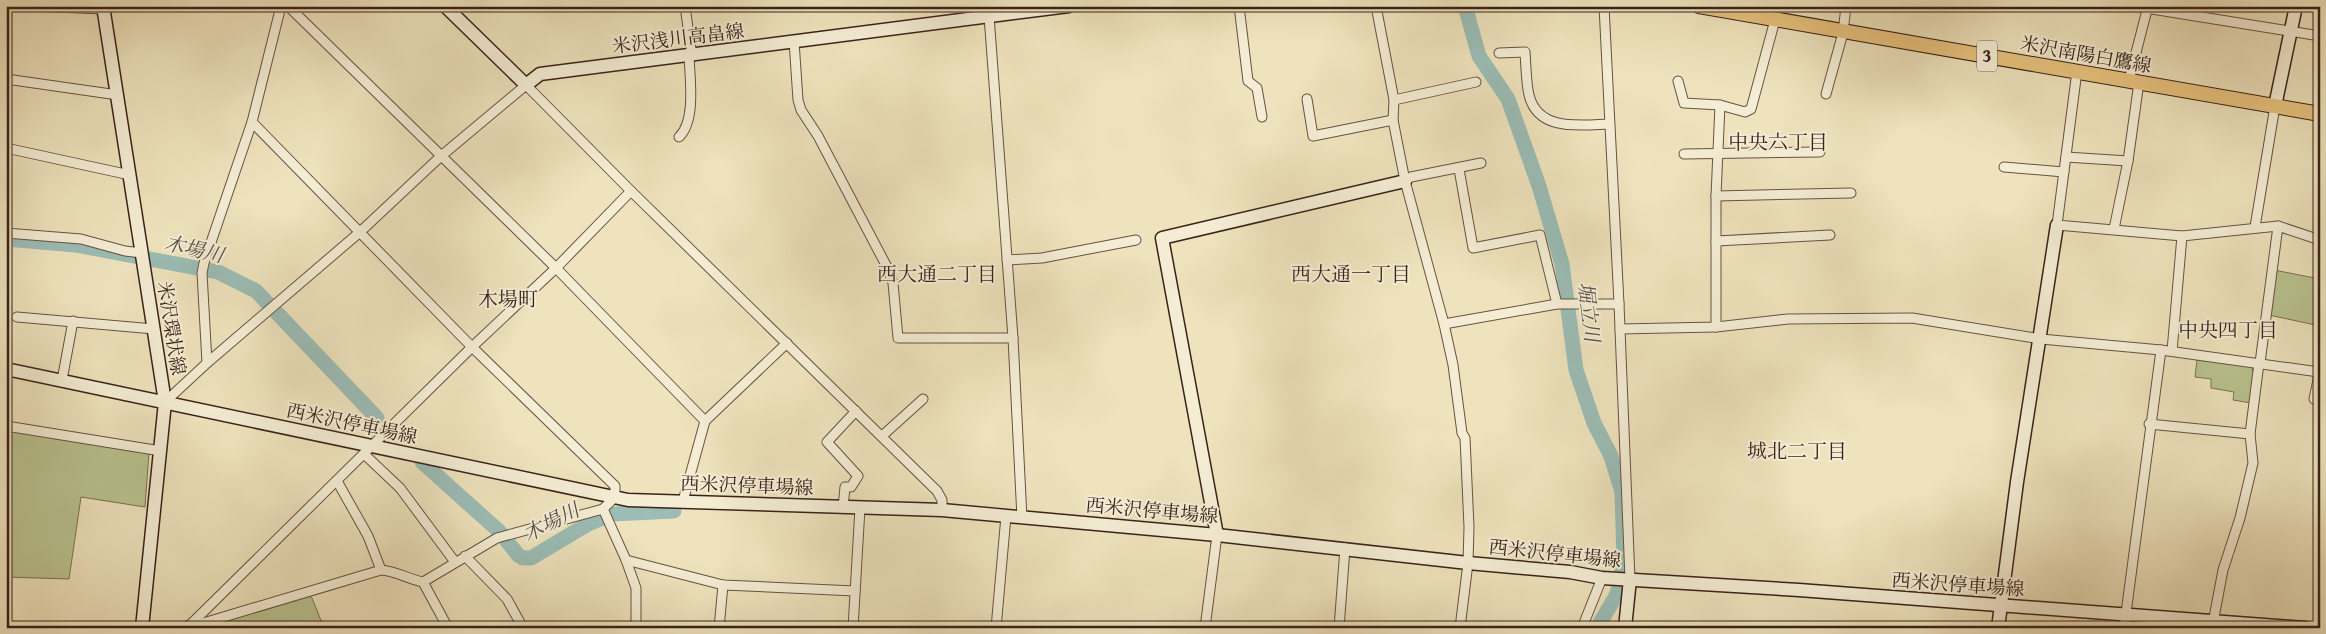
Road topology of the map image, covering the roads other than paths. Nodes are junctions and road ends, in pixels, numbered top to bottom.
1 (26, 6) edge
2 (31, 6) edge
3 (282, 6) edge
4 (288, 6) edge
5 (445, 6) edge
6 (685, 6) edge
7 (1070, 6) edge
8 (1239, 6) edge
9 (1376, 6) edge
10 (1604, 6) edge
11 (1699, 6) edge
12 (1846, 6) edge
13 (2133, 6) edge
14 (2296, 6) edge
15 (6, 7) edge
16 (103, 8) edge
17 (2147, 8) edge
18 (1749, 11) edge
19 (989, 16) junction
20 (1775, 20) junction
21 (2291, 31) junction
22 (1843, 33) junction
23 (2320, 36) edge
24 (794, 41) junction
25 (1499, 53) dead end
26 (691, 56) junction
27 (2077, 71) junction
28 (6, 79) edge
29 (1678, 81) dead end
30 (2134, 81) junction
31 (1476, 82) dead end
32 (526, 85) junction
33 (1826, 94) dead end
34 (118, 96) junction
35 (1307, 99) dead end
36 (1394, 100) junction
37 (1720, 105) junction
38 (2275, 106) junction
39 (2320, 114) edge
40 (1262, 117) dead end
41 (1393, 120) junction
42 (252, 122) junction
43 (1609, 124) junction
44 (679, 138) dead end
45 (6, 148) edge
46 (1820, 152) dead end
47 (1717, 153) junction
48 (1684, 154) dead end
49 (440, 157) junction
50 (2066, 158) junction
51 (2128, 161) junction
52 (1481, 164) dead end
53 (2004, 167) dead end
54 (1459, 169) junction
55 (2064, 172) junction
56 (130, 176) junction
57 (1404, 181) junction
58 (631, 192) junction
59 (1851, 193) dead end
60 (1716, 196) junction
61 (2057, 225) junction
62 (2278, 226) junction
63 (2255, 227) junction
64 (2114, 230) junction
65 (360, 232) junction
66 (6, 233) edge
67 (1830, 236) dead end
68 (2182, 236) junction
69 (1136, 240) dead end
70 (2320, 240) edge
71 (1716, 242) junction
72 (142, 256) junction
73 (1007, 260) junction
74 (556, 268) junction
75 (1557, 304) junction
76 (1619, 304) junction
77 (17, 317) dead end
78 (73, 321) junction
79 (1444, 324) junction
80 (1716, 327) junction
81 (154, 329) junction
82 (1620, 329) junction
83 (1013, 338) junction
84 (2041, 339) junction
85 (787, 343) junction
86 (472, 346) junction
87 (2161, 350) junction
88 (2172, 351) junction
89 (207, 363) junction
90 (2260, 363) junction
91 (6, 369) edge
92 (2320, 371) edge
93 (62, 380) junction
94 (923, 399) dead end
95 (2314, 399) dead end
96 (165, 402) junction
97 (856, 411) junction
98 (705, 420) junction
99 (2149, 424) junction
100 (6, 426) edge
101 (2250, 434) junction
102 (882, 436) junction
103 (161, 450) junction
104 (368, 451) junction
105 (337, 481) junction
106 (615, 497) junction
107 (683, 501) junction
108 (843, 508) junction
109 (860, 508) junction
110 (603, 509) junction
111 (942, 510) junction
112 (1006, 516) junction
113 (1022, 518) junction
114 (1217, 535) junction
115 (1345, 548) junction
116 (465, 556) junction
117 (626, 560) junction
118 (455, 562) junction
119 (1468, 563) junction
120 (381, 570) junction
121 (1602, 578) junction
122 (1629, 579) junction
123 (423, 582) junction
124 (723, 585) junction
125 (855, 591) junction
126 (2002, 605) junction
127 (2124, 621) edge
128 (2213, 624) edge
129 (188, 626) edge
130 (142, 628) edge
131 (448, 628) edge
132 (523, 628) edge
133 (636, 628) edge
134 (719, 628) edge
135 (853, 628) edge
136 (996, 628) edge
137 (1205, 628) edge
138 (1339, 628) edge
139 (1460, 628) edge
140 (1582, 628) edge
141 (1625, 628) edge
142 (1998, 628) edge
143 (2305, 628) edge

1 - 15 street
2 - 16 street
3 - 42 street
4 - 49 street
5 - 32 main road
6 - 26 street
7 - 19 main road, 米沢浅川高畠線
8 - 40 street
9 - 36 street
10 - 43 street
11 - 18 main road, 米沢南陽白鷹線 / 3
12 - 22 street
13 - 17 street
14 - 21 main road
16 - 34 main road, 米沢環状線
17 - 21 street
17 - 30 street
18 - 20 main road, 米沢南陽白鷹線 / 3
19 - 24 main road, 米沢浅川高畠線
19 - 73 street
20 - 22 main road, 米沢南陽白鷹線 / 3
20 - 37 street
21 - 23 street
21 - 38 main road
22 - 27 main road, 米沢南陽白鷹線 / 3
22 - 33 street
24 - 26 main road, 米沢浅川高畠線
24 - 83 street
25 - 43 street
26 - 32 main road, 米沢浅川高畠線
26 - 44 street
27 - 30 main road, 米沢南陽白鷹線 / 3
27 - 50 street
28 - 34 street
29 - 37 street
30 - 38 main road, 米沢南陽白鷹線 / 3
30 - 51 street
31 - 36 street
32 - 49 street
32 - 58 street
34 - 56 main road, 米沢環状線
35 - 41 street
36 - 41 street
37 - 47 street
38 - 39 main road, 米沢南陽白鷹線 / 3
38 - 63 street
41 - 57 street
42 - 65 street
42 - 89 street
43 - 76 street
45 - 56 street
46 - 47 street
47 - 48 street
47 - 60 street
49 - 65 street
49 - 74 street
50 - 51 street
50 - 55 street
51 - 64 street
52 - 54 street
53 - 55 street
54 - 57 street
54 - 75 street
55 - 61 street
56 - 72 main road, 米沢環状線
57 - 79 street
57 - 114 main road
58 - 74 street
58 - 85 street
59 - 60 street
60 - 71 street
61 - 64 street
61 - 84 main road
62 - 63 street
62 - 70 street
62 - 90 street
63 - 68 street
64 - 68 street
65 - 86 street
65 - 89 street
66 - 72 street
67 - 71 street
68 - 88 street
69 - 73 street
71 - 80 street
72 - 81 main road, 米沢環状線
73 - 83 street
74 - 86 street
74 - 98 street
75 - 76 street
75 - 79 street
76 - 82 street
77 - 78 street
78 - 81 street
78 - 93 street
79 - 119 street
80 - 82 street
80 - 84 street
81 - 96 main road, 米沢環状線
82 - 122 street
83 - 113 street
84 - 87 street
84 - 126 main road
85 - 97 street
85 - 98 street
86 - 104 street
86 - 106 street
87 - 88 street
87 - 99 street
88 - 90 street
89 - 96 street
90 - 92 street
90 - 101 street
91 - 93 main road, 西米沢停車場線
92 - 95 street
93 - 96 main road, 西米沢停車場線
94 - 102 street
96 - 103 main road, 米沢環状線
96 - 104 main road, 西米沢停車場線
97 - 102 street
97 - 108 street
98 - 107 street
99 - 101 street
99 - 127 street
100 - 103 street
101 - 128 street
102 - 111 street
103 - 130 main road, 米沢環状線
104 - 105 street
104 - 106 main road, 西米沢停車場線
104 - 118 street
105 - 120 street
105 - 129 street
106 - 107 main road, 西米沢停車場線
106 - 110 street
107 - 108 main road, 西米沢停車場線
108 - 109 main road, 西米沢停車場線
109 - 111 main road, 西米沢停車場線
109 - 125 street
110 - 116 street
110 - 117 street
111 - 112 main road, 西米沢停車場線
112 - 113 main road, 西米沢停車場線
112 - 136 street
113 - 114 main road, 西米沢停車場線
114 - 115 main road, 西米沢停車場線
114 - 137 street
115 - 119 main road, 西米沢停車場線
115 - 138 street
116 - 118 street
116 - 132 street
117 - 124 street
117 - 133 street
118 - 123 street
119 - 121 main road, 西米沢停車場線
119 - 139 street
120 - 123 street
120 - 129 street
121 - 122 main road, 西米沢停車場線
121 - 140 street
122 - 126 main road, 西米沢停車場線
122 - 141 main road
123 - 131 street
124 - 125 street
124 - 134 street
125 - 135 street
126 - 127 main road, 西米沢停車場線
126 - 142 main road
127 - 128 main road, 西米沢停車場線
128 - 143 main road, 西米沢停車場線

